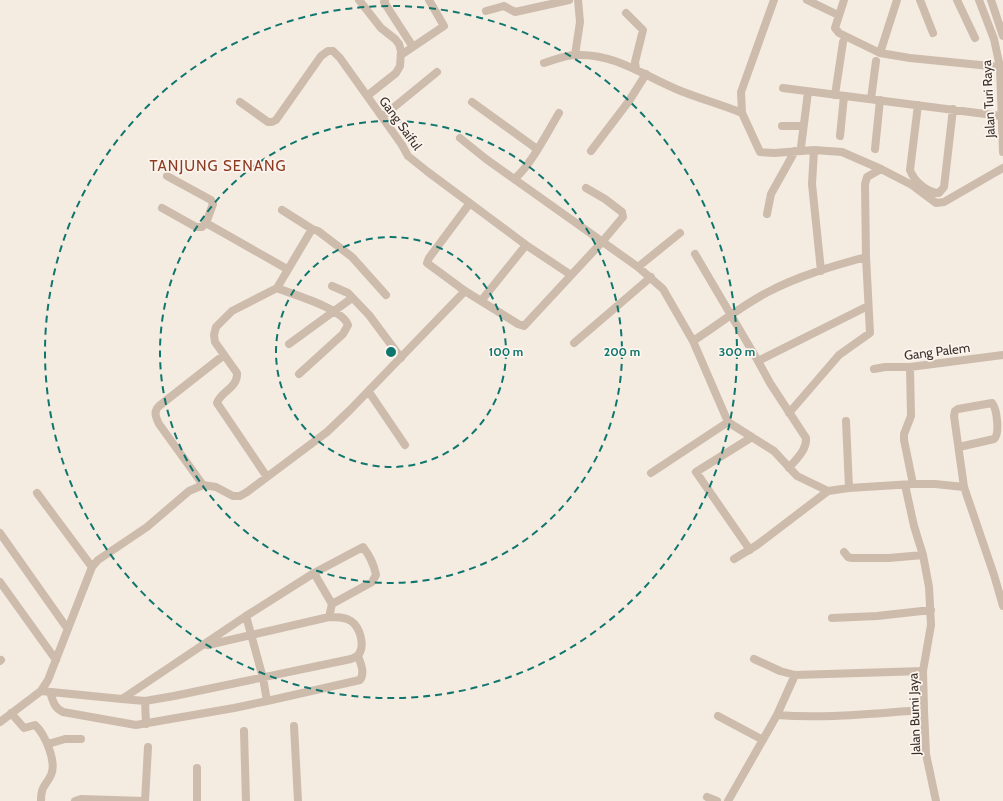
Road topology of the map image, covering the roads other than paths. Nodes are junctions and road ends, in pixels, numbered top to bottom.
1 (359, 0) edge
2 (385, 0) edge
3 (429, 0) edge
4 (569, 0) edge
5 (578, 0) edge
6 (774, 0) edge
7 (807, 0) edge
8 (844, 0) edge
9 (897, 0) edge
10 (920, 0) edge
11 (957, 0) edge
12 (979, 0) edge
13 (991, 0) edge
14 (486, 10) dead end
15 (626, 13) dead end
16 (838, 15) junction
17 (933, 32) dead end
18 (1003, 36) edge
19 (975, 38) dead end
20 (994, 39) junction
21 (843, 42) dead end
22 (413, 47) junction
23 (1000, 49) edge
24 (880, 53) junction
25 (401, 54) junction
26 (575, 55) junction
27 (876, 61) dead end
28 (544, 63) dead end
29 (1000, 67) junction
30 (636, 69) junction
31 (437, 72) dead end
32 (646, 74) junction
33 (783, 88) dead end
34 (808, 92) junction
35 (835, 95) junction
36 (366, 96) junction
37 (844, 96) junction
38 (871, 99) junction
39 (880, 100) junction
40 (240, 102) dead end
41 (472, 102) dead end
42 (918, 105) junction
43 (953, 109) junction
44 (559, 113) dead end
45 (742, 113) junction
46 (1001, 116) junction
47 (382, 117) junction
48 (782, 126) dead end
49 (804, 126) junction
50 (840, 136) dead end
51 (460, 138) dead end
52 (537, 149) junction
53 (798, 149) junction
54 (875, 149) dead end
55 (814, 150) junction
56 (591, 151) dead end
57 (1003, 152) edge
58 (1003, 168) edge
59 (881, 169) junction
60 (167, 176) dead end
61 (514, 179) junction
62 (586, 188) dead end
63 (470, 203) junction
64 (162, 208) dead end
65 (282, 210) dead end
66 (766, 214) dead end
67 (206, 223) junction
68 (312, 228) junction
69 (680, 233) dead end
70 (602, 242) junction
71 (526, 245) junction
72 (695, 254) dead end
73 (866, 257) junction
74 (638, 268) junction
75 (287, 269) junction
76 (821, 271) junction
77 (571, 275) junction
78 (651, 277) junction
79 (332, 286) dead end
80 (277, 288) junction
81 (465, 291) junction
82 (386, 295) dead end
83 (352, 298) junction
84 (481, 300) junction
85 (868, 306) junction
86 (334, 310) junction
87 (731, 315) junction
88 (692, 341) junction
89 (574, 343) dead end
90 (289, 344) dead end
91 (224, 355) junction
92 (1003, 355) edge
93 (401, 358) junction
94 (758, 361) junction
95 (910, 368) junction
96 (874, 369) dead end
97 (299, 374) dead end
98 (369, 392) junction
99 (789, 413) junction
100 (846, 421) dead end
101 (728, 422) junction
102 (752, 437) junction
103 (406, 446) dead end
104 (959, 447) junction
105 (789, 468) junction
106 (651, 473) dead end
107 (267, 476) junction
108 (202, 485) junction
109 (909, 485) junction
110 (964, 487) junction
111 (849, 488) junction
112 (828, 491) junction
113 (37, 493) dead end
114 (0, 533) edge
115 (750, 550) junction
116 (844, 552) dead end
117 (922, 555) junction
118 (734, 559) dead end
119 (92, 567) junction
120 (314, 573) junction
121 (0, 582) edge
122 (332, 604) junction
123 (1003, 606) edge
124 (931, 610) junction
125 (246, 616) junction
126 (329, 616) junction
127 (832, 618) dead end
128 (67, 628) junction
129 (252, 635) junction
130 (203, 646) junction
131 (358, 656) junction
132 (754, 659) dead end
133 (56, 660) junction
134 (923, 671) junction
135 (795, 675) junction
136 (263, 678) junction
137 (41, 691) junction
138 (50, 692) junction
139 (122, 699) junction
140 (145, 701) junction
141 (267, 701) junction
142 (924, 710) junction
143 (11, 714) junction
144 (777, 715) junction
145 (718, 716) dead end
146 (0, 722) edge
147 (146, 724) junction
148 (294, 726) dead end
149 (244, 731) dead end
150 (81, 739) dead end
151 (763, 740) junction
152 (48, 744) junction
153 (148, 747) dead end
154 (197, 768) dead end
155 (706, 797) dead end
156 (41, 801) edge
157 (75, 801) edge
158 (145, 801) edge
159 (197, 801) edge
160 (246, 801) edge
161 (298, 801) edge
162 (717, 801) edge
163 (728, 801) edge
164 (936, 801) edge

1 - 25 street
2 - 22 street
3 - 22 street
4 - 14 street
5 - 26 street
6 - 45 street
7 - 16 street
8 - 16 street
9 - 24 street
10 - 17 street
11 - 19 street
12 - 20 street, Jalan Turi Raya
13 - 18 street
15 - 30 street
16 - 24 street
18 - 20 street
20 - 23 street, Jalan Turi Raya
21 - 35 street
22 - 25 street
23 - 29 street, Jalan Turi Raya
24 - 29 street
25 - 36 street
26 - 28 street
26 - 30 street
27 - 38 street
29 - 46 street, Jalan Turi Raya
30 - 32 street
31 - 47 street
32 - 45 street
32 - 56 street
33 - 34 street
34 - 35 street
34 - 49 street
35 - 37 street
36 - 40 street, Gang Saiful
36 - 47 street, Gang Saiful
37 - 38 street
37 - 50 street
38 - 39 street
39 - 42 street
39 - 54 street
41 - 52 street
42 - 43 street
42 - 43 street
43 - 46 street
44 - 52 street
45 - 53 street
46 - 57 street, Jalan Turi Raya
47 - 63 street, Gang Saiful
48 - 49 street
49 - 53 street
51 - 61 street
52 - 61 street
53 - 55 street
53 - 66 street
55 - 59 street
55 - 76 street
58 - 59 street
59 - 73 street
60 - 67 street
61 - 70 street
62 - 70 street
63 - 71 street, Gang Saiful
63 - 81 street
64 - 67 street
65 - 68 street
67 - 75 street
68 - 75 street
68 - 82 street
69 - 74 street
70 - 74 street
70 - 77 street
71 - 77 street, Gang Saiful
71 - 84 street
72 - 87 street
73 - 76 street
73 - 85 street
74 - 78 street
75 - 80 street
76 - 87 street
77 - 84 street
78 - 88 street
78 - 89 street
79 - 83 street
80 - 86 street
80 - 91 street
81 - 84 street
81 - 93 street
83 - 86 street
83 - 93 street
85 - 94 street
85 - 99 street
86 - 90 street
86 - 97 street
87 - 88 street
87 - 94 street
88 - 101 street
91 - 107 street
91 - 108 street
92 - 95 street, Gang Palem
93 - 98 street
94 - 99 street
95 - 96 street, Gang Palem
95 - 109 street, Jalan Bumi Jaya
98 - 103 street
98 - 107 street
99 - 105 street
100 - 111 street
101 - 102 street
101 - 106 street
102 - 105 street
102 - 115 street
104 - 104 street
104 - 110 street
105 - 112 street
107 - 108 street
108 - 119 street
109 - 110 street
109 - 111 street
109 - 117 street, Jalan Bumi Jaya
110 - 123 street
111 - 112 street
112 - 115 street
113 - 119 street
114 - 128 street
115 - 118 street
116 - 117 street
117 - 124 street, Jalan Bumi Jaya
119 - 128 street
120 - 122 street
120 - 122 street
120 - 125 street
121 - 133 street
122 - 126 street
124 - 127 street
124 - 134 street, Jalan Bumi Jaya
125 - 129 street
125 - 130 street
126 - 129 street
126 - 131 street
128 - 133 street
129 - 130 street
129 - 136 street
130 - 139 street
131 - 136 street
131 - 141 street
132 - 135 street
133 - 137 street
134 - 135 street
134 - 142 street, Jalan Bumi Jaya
135 - 144 street
136 - 140 street
136 - 141 street
137 - 138 street
137 - 143 street
138 - 139 street
138 - 147 street
139 - 140 street
140 - 147 street
141 - 147 street
142 - 144 street
142 - 164 street, Jalan Bumi Jaya
143 - 146 street
143 - 152 street
144 - 151 street
145 - 151 street
148 - 161 street
149 - 160 street
150 - 152 street
151 - 163 street
152 - 156 street
153 - 158 street
154 - 159 street
155 - 162 street
157 - 158 street

